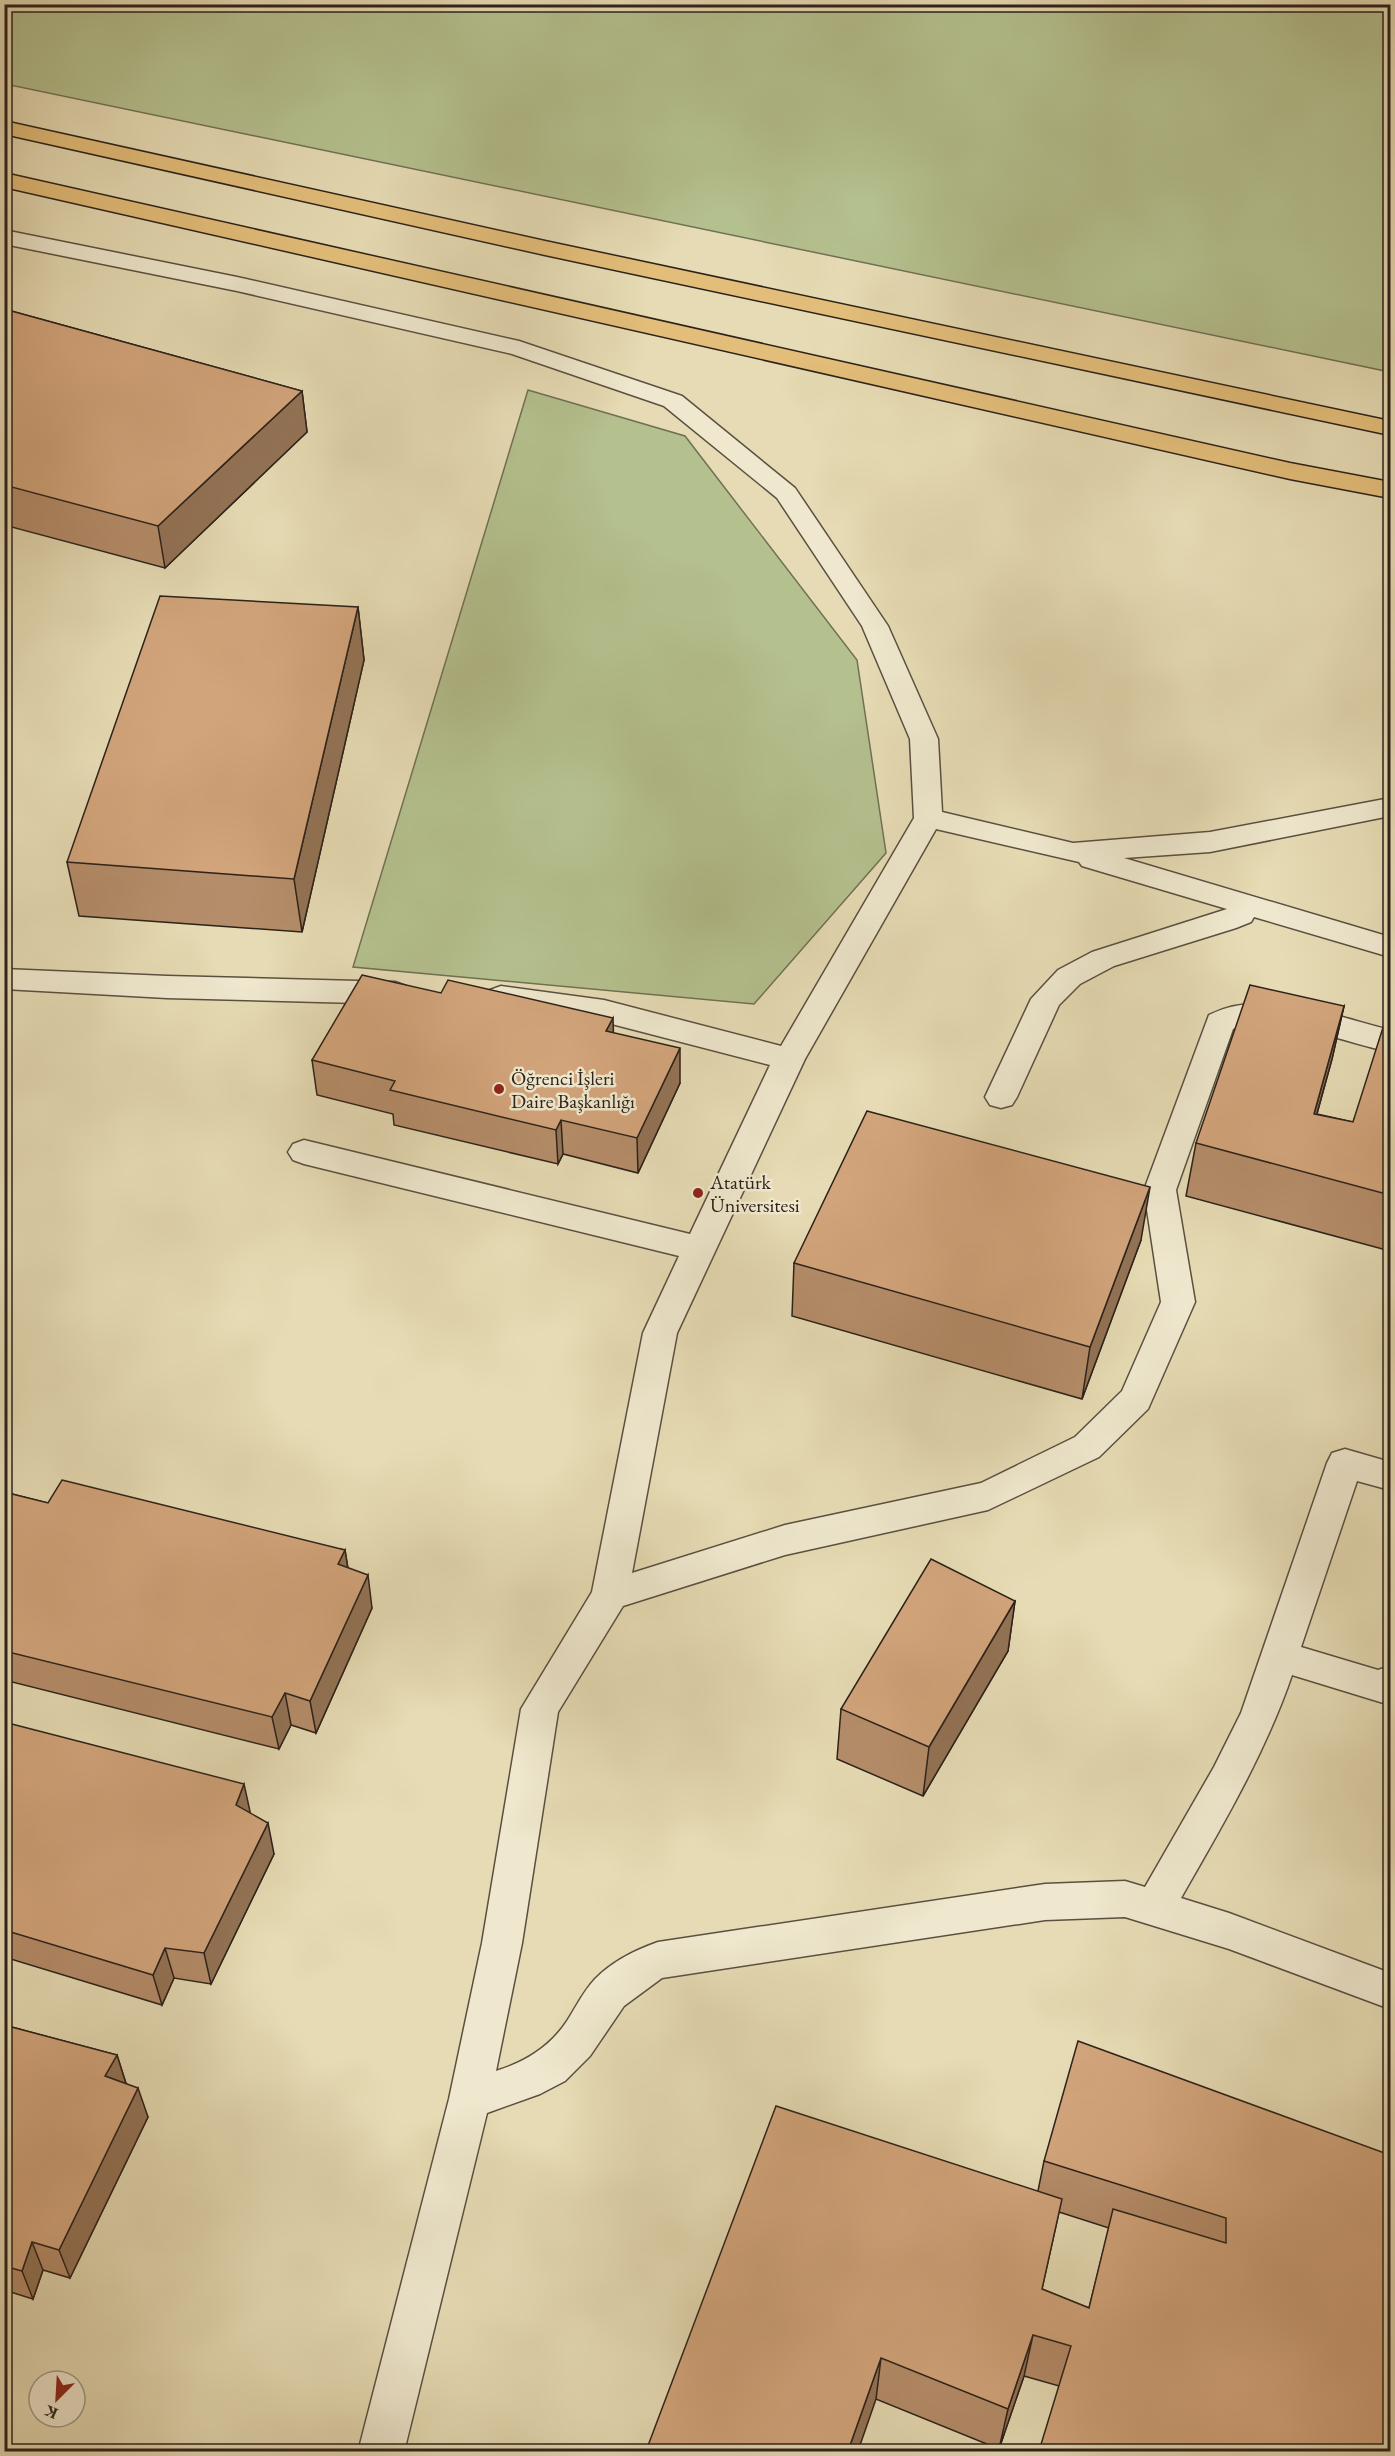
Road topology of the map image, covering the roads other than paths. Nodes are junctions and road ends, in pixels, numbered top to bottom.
1 (4, 127) edge
2 (4, 180) edge
3 (4, 237) edge
4 (1390, 428) edge
5 (1390, 490) edge
6 (1390, 807) edge
7 (928, 818) junction
8 (1073, 853) junction
9 (1248, 905) junction
10 (1390, 947) edge
11 (4, 979) edge
12 (427, 994) edge
13 (472, 995) edge
14 (1390, 1041) edge
15 (789, 1059) junction
16 (1001, 1097) dead end
17 (304, 1152) dead end
18 (700, 1249) junction
19 (1390, 1476) edge
20 (610, 1595) junction
21 (1281, 1656) junction
22 (1390, 1682) edge
23 (1154, 1908) junction
24 (1390, 1991) edge
25 (470, 2099) junction
26 (381, 2451) edge

1 - 4 main road
2 - 5 main road
3 - 7 street
6 - 8 street
7 - 8 street
7 - 15 street
8 - 9 street
9 - 10 street
9 - 16 street
11 - 12 street
13 - 15 street
14 - 20 street
15 - 18 street
17 - 18 street
18 - 20 street
19 - 21 street
20 - 25 street
21 - 22 street
21 - 23 street
23 - 24 street
23 - 25 street
25 - 26 street

